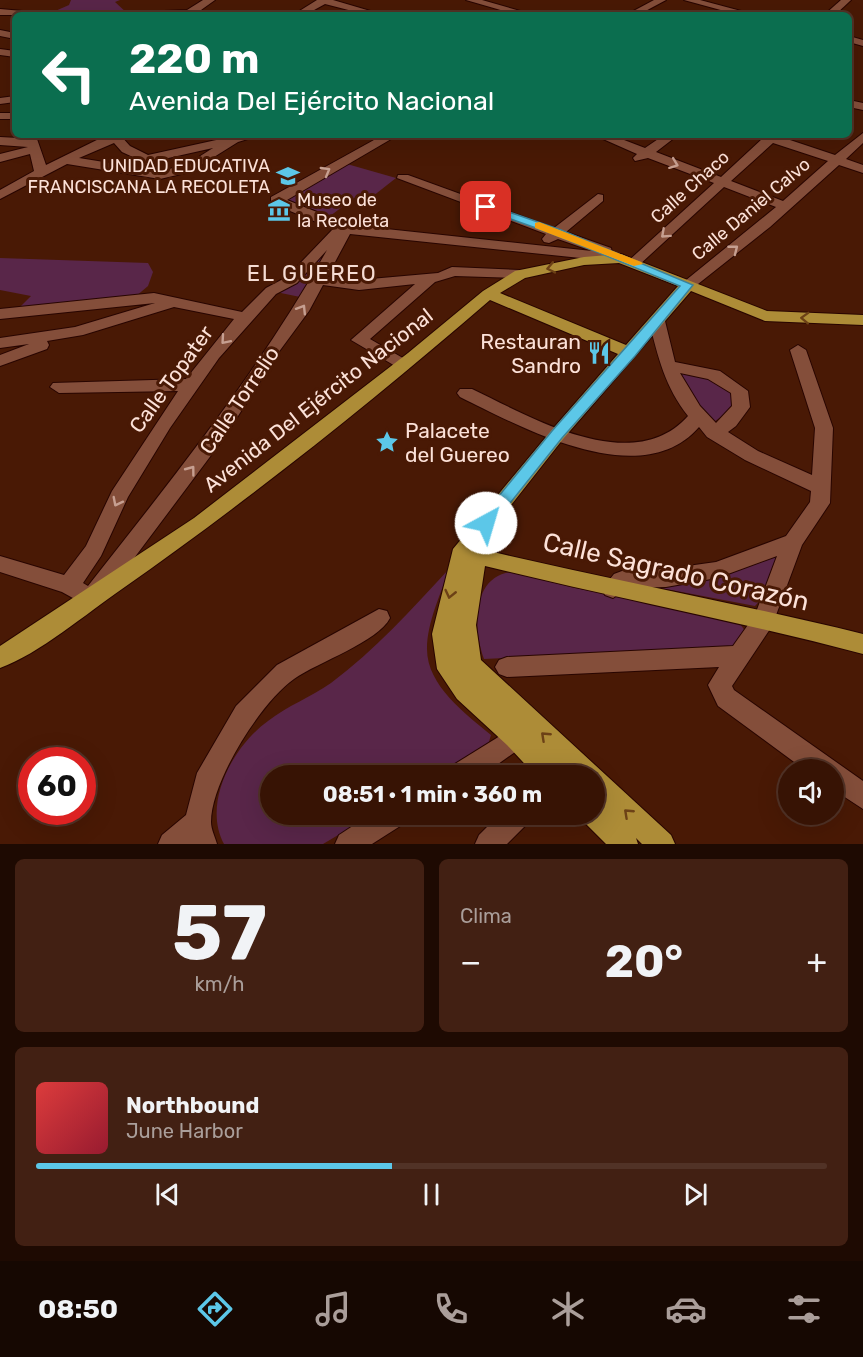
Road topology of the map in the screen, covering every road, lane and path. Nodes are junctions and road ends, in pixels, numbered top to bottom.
1 (210, 0) edge
2 (324, 0) edge
3 (661, 0) edge
4 (689, 0) edge
5 (846, 0) edge
6 (476, 3) edge
7 (192, 12) edge
8 (303, 12) edge
9 (368, 12) edge
10 (516, 12) edge
11 (637, 12) edge
12 (739, 12) edge
13 (832, 12) edge
14 (863, 136) edge
15 (110, 138) edge
16 (116, 138) edge
17 (242, 138) edge
18 (387, 138) edge
19 (606, 138) edge
20 (668, 138) edge
21 (765, 138) edge
22 (769, 138) edge
23 (234, 140) junction
24 (0, 141) edge
25 (34, 146) junction
26 (641, 156) junction
27 (0, 158) edge
28 (65, 160) junction
29 (837, 160) junction
30 (863, 169) edge
31 (41, 172) junction
32 (403, 178) dead end
33 (722, 182) junction
34 (0, 195) edge
35 (598, 198) dead end
36 (785, 206) junction
37 (344, 228) junction
38 (557, 232) junction
39 (535, 251) junction
40 (627, 260) junction
41 (520, 274) junction
42 (431, 278) junction
43 (318, 280) junction
44 (688, 285) junction
45 (488, 294) junction
46 (176, 302) junction
47 (0, 314) edge
48 (245, 317) junction
49 (863, 320) edge
50 (657, 321) junction
51 (77, 332) junction
52 (0, 343) edge
53 (798, 350) dead end
54 (630, 354) junction
55 (0, 361) edge
56 (402, 366) junction
57 (668, 367) junction
58 (190, 385) junction
59 (58, 387) dead end
60 (466, 393) dead end
61 (698, 418) junction
62 (713, 433) junction
63 (557, 435) junction
64 (821, 487) junction
65 (794, 542) junction
66 (474, 548) junction
67 (0, 564) edge
68 (69, 585) junction
69 (613, 589) junction
70 (91, 599) junction
71 (379, 618) dead end
72 (764, 619) junction
73 (863, 644) edge
74 (741, 656) junction
75 (0, 658) edge
76 (507, 667) dead end
77 (516, 737) junction
78 (811, 759) edge
79 (475, 765) edge
80 (543, 765) edge
81 (576, 765) edge
82 (844, 783) edge
83 (605, 791) edge
84 (863, 796) edge
85 (378, 825) edge
86 (508, 825) edge
87 (605, 825) edge
88 (201, 833) edge
89 (171, 844) edge
90 (348, 844) edge
91 (488, 844) edge
92 (625, 844) edge
93 (662, 844) edge

1 - 7 street
2 - 8 street
2 - 9 street
3 - 11 street
4 - 12 street
5 - 13 street
6 - 10 street
14 - 29 street, Calle Daniel Calvo
15 - 28 street
16 - 23 street
17 - 23 street
37 -> 18 street
19 - 26 street
20 - 26 street
21 - 33 street, Calle Chaco
22 - 29 street
23 - 28 street
24 - 25 street
25 - 27 street
25 - 31 street
26 -> 33 street
28 - 31 street
29 - 30 street
29 - 36 street, Calle Daniel Calvo
31 - 34 street
32 - 38 street
33 - 36 street
33 -> 40 street, Calle Chaco
35 - 38 street
44 -> 36 street, Calle Daniel Calvo
37 - 39 street
37 - 43 street, Calle Torrelio
37 - 48 street, Calle Topater
38 - 39 street
38 - 40 street
39 - 40 street
40 -> 41 main road, Avenida Del Ejército Nacional
40 - 44 main road, Avenida Del Ejército Nacional
41 - 42 street
41 - 45 main road, Avenida Del Ejército Nacional
42 - 43 street
42 - 56 street
70 -> 43 street, Calle Torrelio
49 -> 44 main road, Avenida Del Ejército Nacional
44 - 50 main road
45 - 54 main road
45 - 56 main road, Avenida Del Ejército Nacional
46 - 47 street
46 - 48 street
46 - 51 street
48 -> 58 street, Calle Topater
50 - 54 main road
50 - 57 street
51 - 52 street
51 - 55 street
53 - 64 street
54 - 63 main road
56 - 70 main road, Avenida Del Ejército Nacional
57 - 61 street
57 - 62 street
58 - 59 street
58 -> 68 street, Calle Topater
60 - 63 street
61 - 62 street
61 - 63 street
62 - 64 street
63 - 66 main road
64 - 65 street
65 - 69 street
65 - 72 street
66 - 69 main road, Calle Sagrado Corazón
66 -> 77 main road
81 -> 66 main road
67 - 68 street
68 - 70 street
69 - 72 main road, Calle Sagrado Corazón
70 - 75 main road, Avenida Del Ejército Nacional
71 - 88 street
72 - 73 main road, Calle Sagrado Corazón
72 - 74 street
74 - 76 street
74 - 78 street
77 - 79 street
77 - 80 main road
82 - 84 street
93 -> 83 main road
85 - 90 street
86 - 91 street
87 - 92 main road
88 - 89 street

